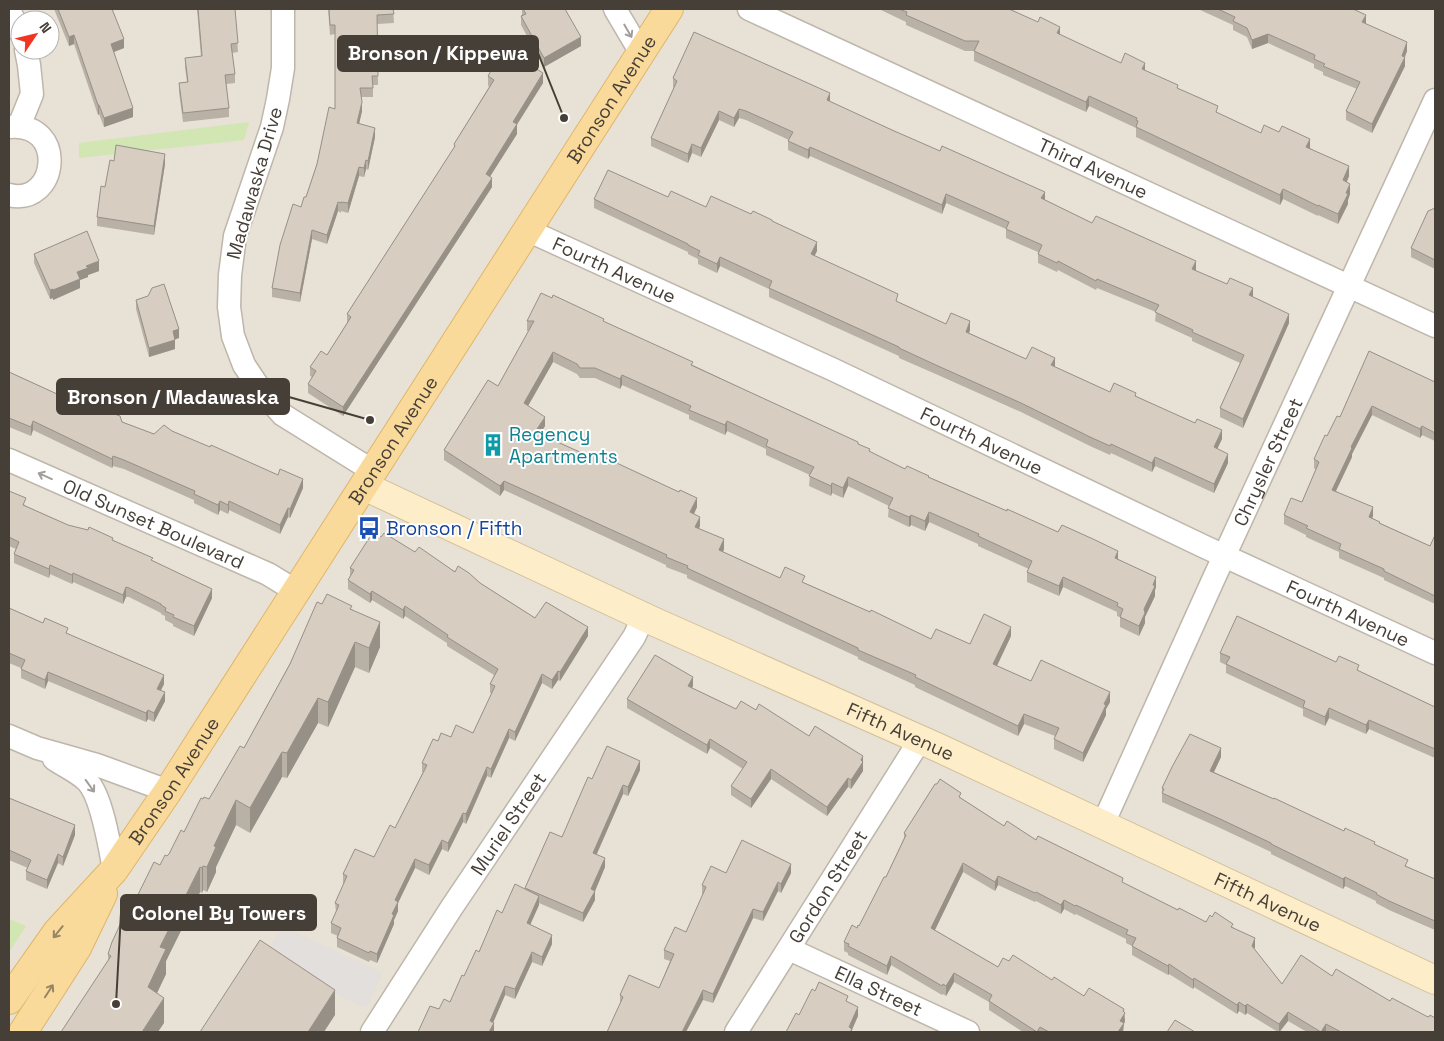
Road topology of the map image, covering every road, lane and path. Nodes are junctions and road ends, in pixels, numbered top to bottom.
1 (283, 9) edge
2 (615, 9) edge
3 (670, 9) edge
4 (750, 9) edge
5 (641, 53) junction
6 (29, 60) edge
7 (1435, 100) edge
8 (14, 127) edge
9 (9, 195) edge
10 (527, 230) junction
11 (1349, 287) junction
12 (1435, 326) edge
13 (9, 460) edge
14 (369, 479) junction
15 (1224, 556) junction
16 (296, 591) junction
17 (644, 616) junction
18 (1435, 653) edge
19 (9, 736) edge
20 (920, 740) junction
21 (36, 748) junction
22 (168, 791) junction
23 (1102, 826) junction
24 (114, 870) junction
25 (789, 948) junction
26 (1435, 980) edge
27 (9, 1000) edge
28 (22, 1032) edge
29 (372, 1032) edge
30 (736, 1032) edge
31 (968, 1032) edge

1 - 14 street, Madawaska Drive
2 -> 5 street
3 - 5 main road, Bronson Avenue
4 - 11 street, Third Avenue
5 - 10 main road, Bronson Avenue
6 - 8 street
7 - 11 street, Chrysler Street
8 - 9 street
10 - 14 main road, Bronson Avenue
10 - 15 street, Fourth Avenue
11 - 12 street, Third Avenue
11 - 15 street, Chrysler Street
16 -> 13 street, Old Sunset Boulevard
14 - 16 main road, Bronson Avenue
14 - 17 street, Fifth Avenue
15 - 18 street, Fourth Avenue
15 - 23 street, Chrysler Street
16 - 22 main road, Bronson Avenue
17 - 20 street, Fifth Avenue
17 - 29 street, Muriel Street
19 - 21 street
20 - 23 street, Fifth Avenue
20 - 25 street, Gordon Street
21 - 22 street
21 -> 24 street
22 - 24 main road, Bronson Avenue
23 - 26 street, Fifth Avenue
24 -> 27 main road, Bronson Avenue
28 -> 24 main road, Bronson Avenue
25 - 30 street, Gordon Street
25 - 31 street, Ella Street

